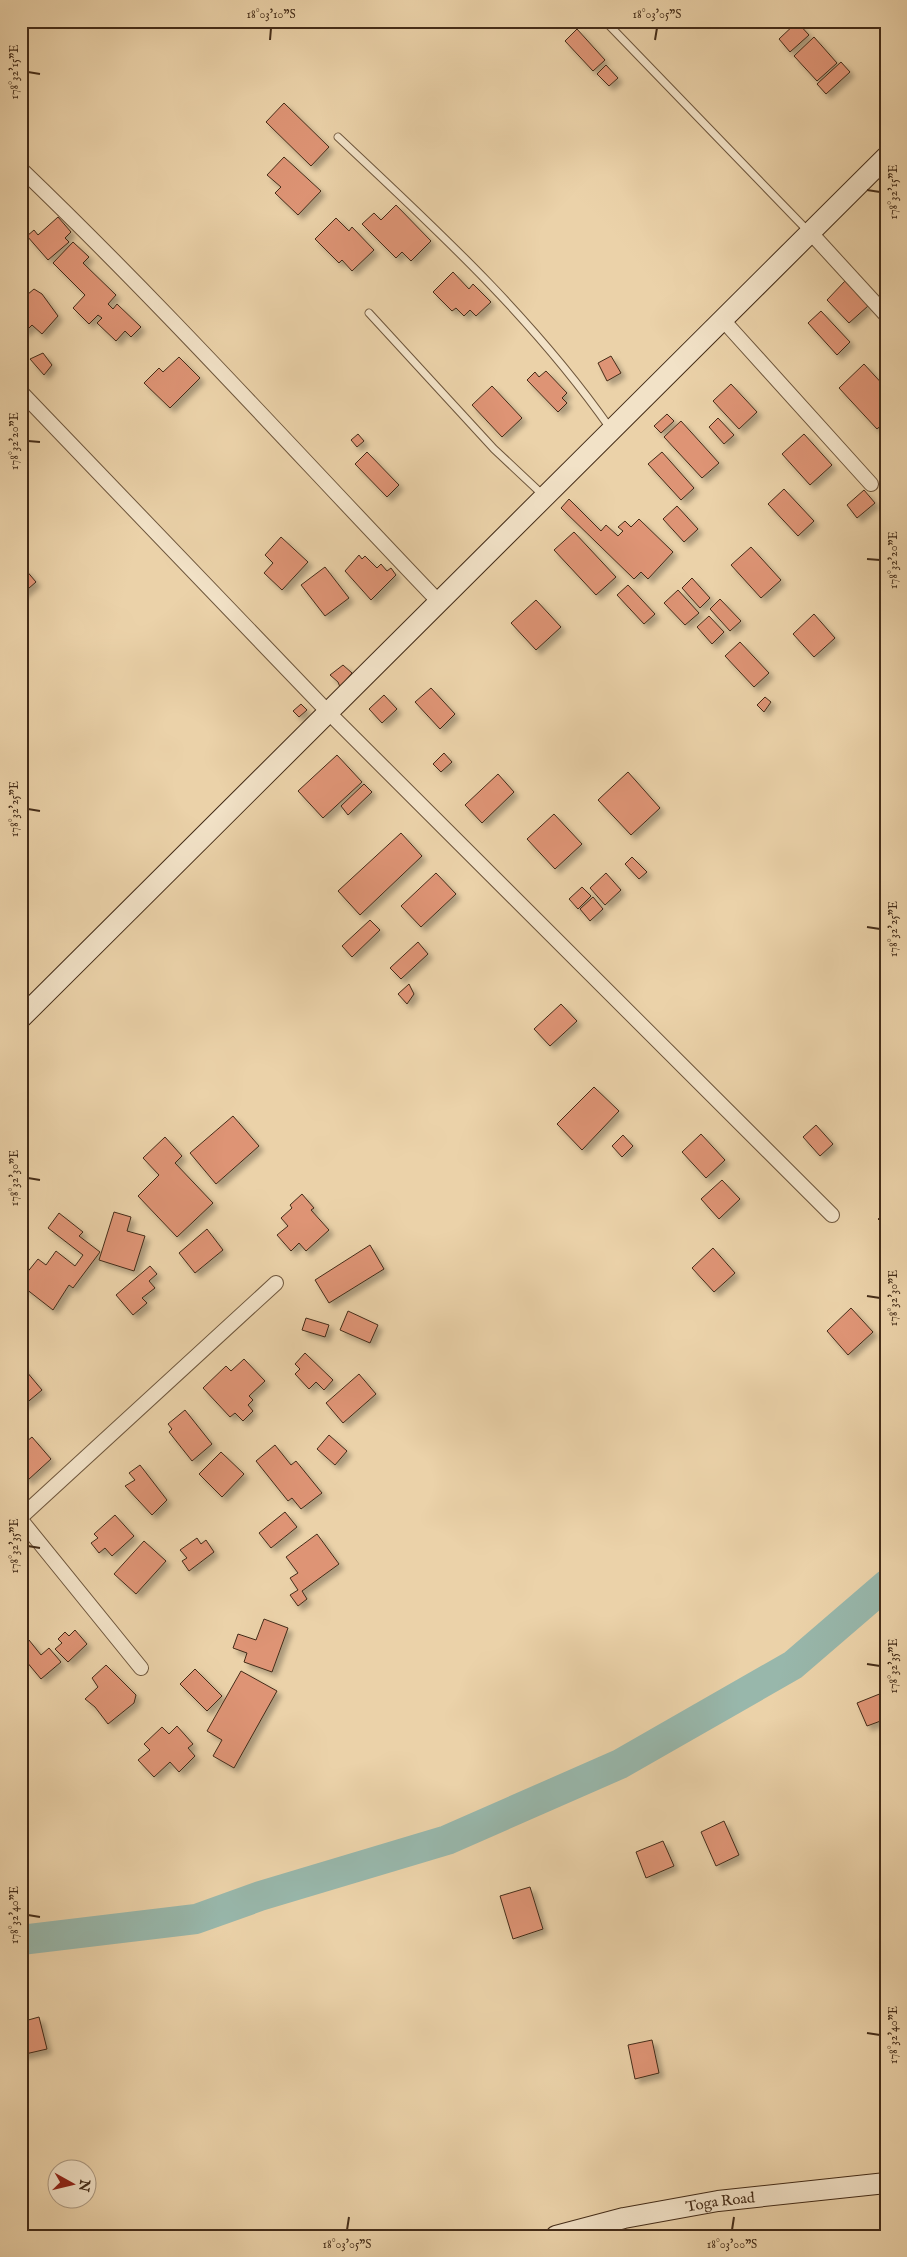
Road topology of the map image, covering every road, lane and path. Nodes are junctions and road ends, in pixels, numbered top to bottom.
1 (605, 21) edge
2 (338, 137) dead end
3 (886, 156) edge
4 (21, 169) edge
5 (810, 232) junction
6 (369, 313) dead end
7 (886, 315) edge
8 (722, 320) junction
9 (21, 392) edge
10 (611, 430) junction
11 (871, 484) dead end
12 (545, 496) junction
13 (439, 602) junction
14 (328, 712) junction
15 (21, 1018) edge
16 (832, 1215) dead end
17 (276, 1283) dead end
18 (21, 1518) edge
19 (141, 1668) dead end
20 (886, 2183) edge
21 (556, 2236) edge

1 - 5 lane
2 - 10 lane
3 - 5 street
4 - 13 street
5 - 7 street
5 - 8 street
6 - 12 lane
8 - 10 street
8 - 11 street
9 - 14 street
10 - 12 street
12 - 13 street
13 - 14 street
14 - 15 street
14 - 16 street
17 - 18 street
18 - 19 street
20 - 21 street, Toga Road

